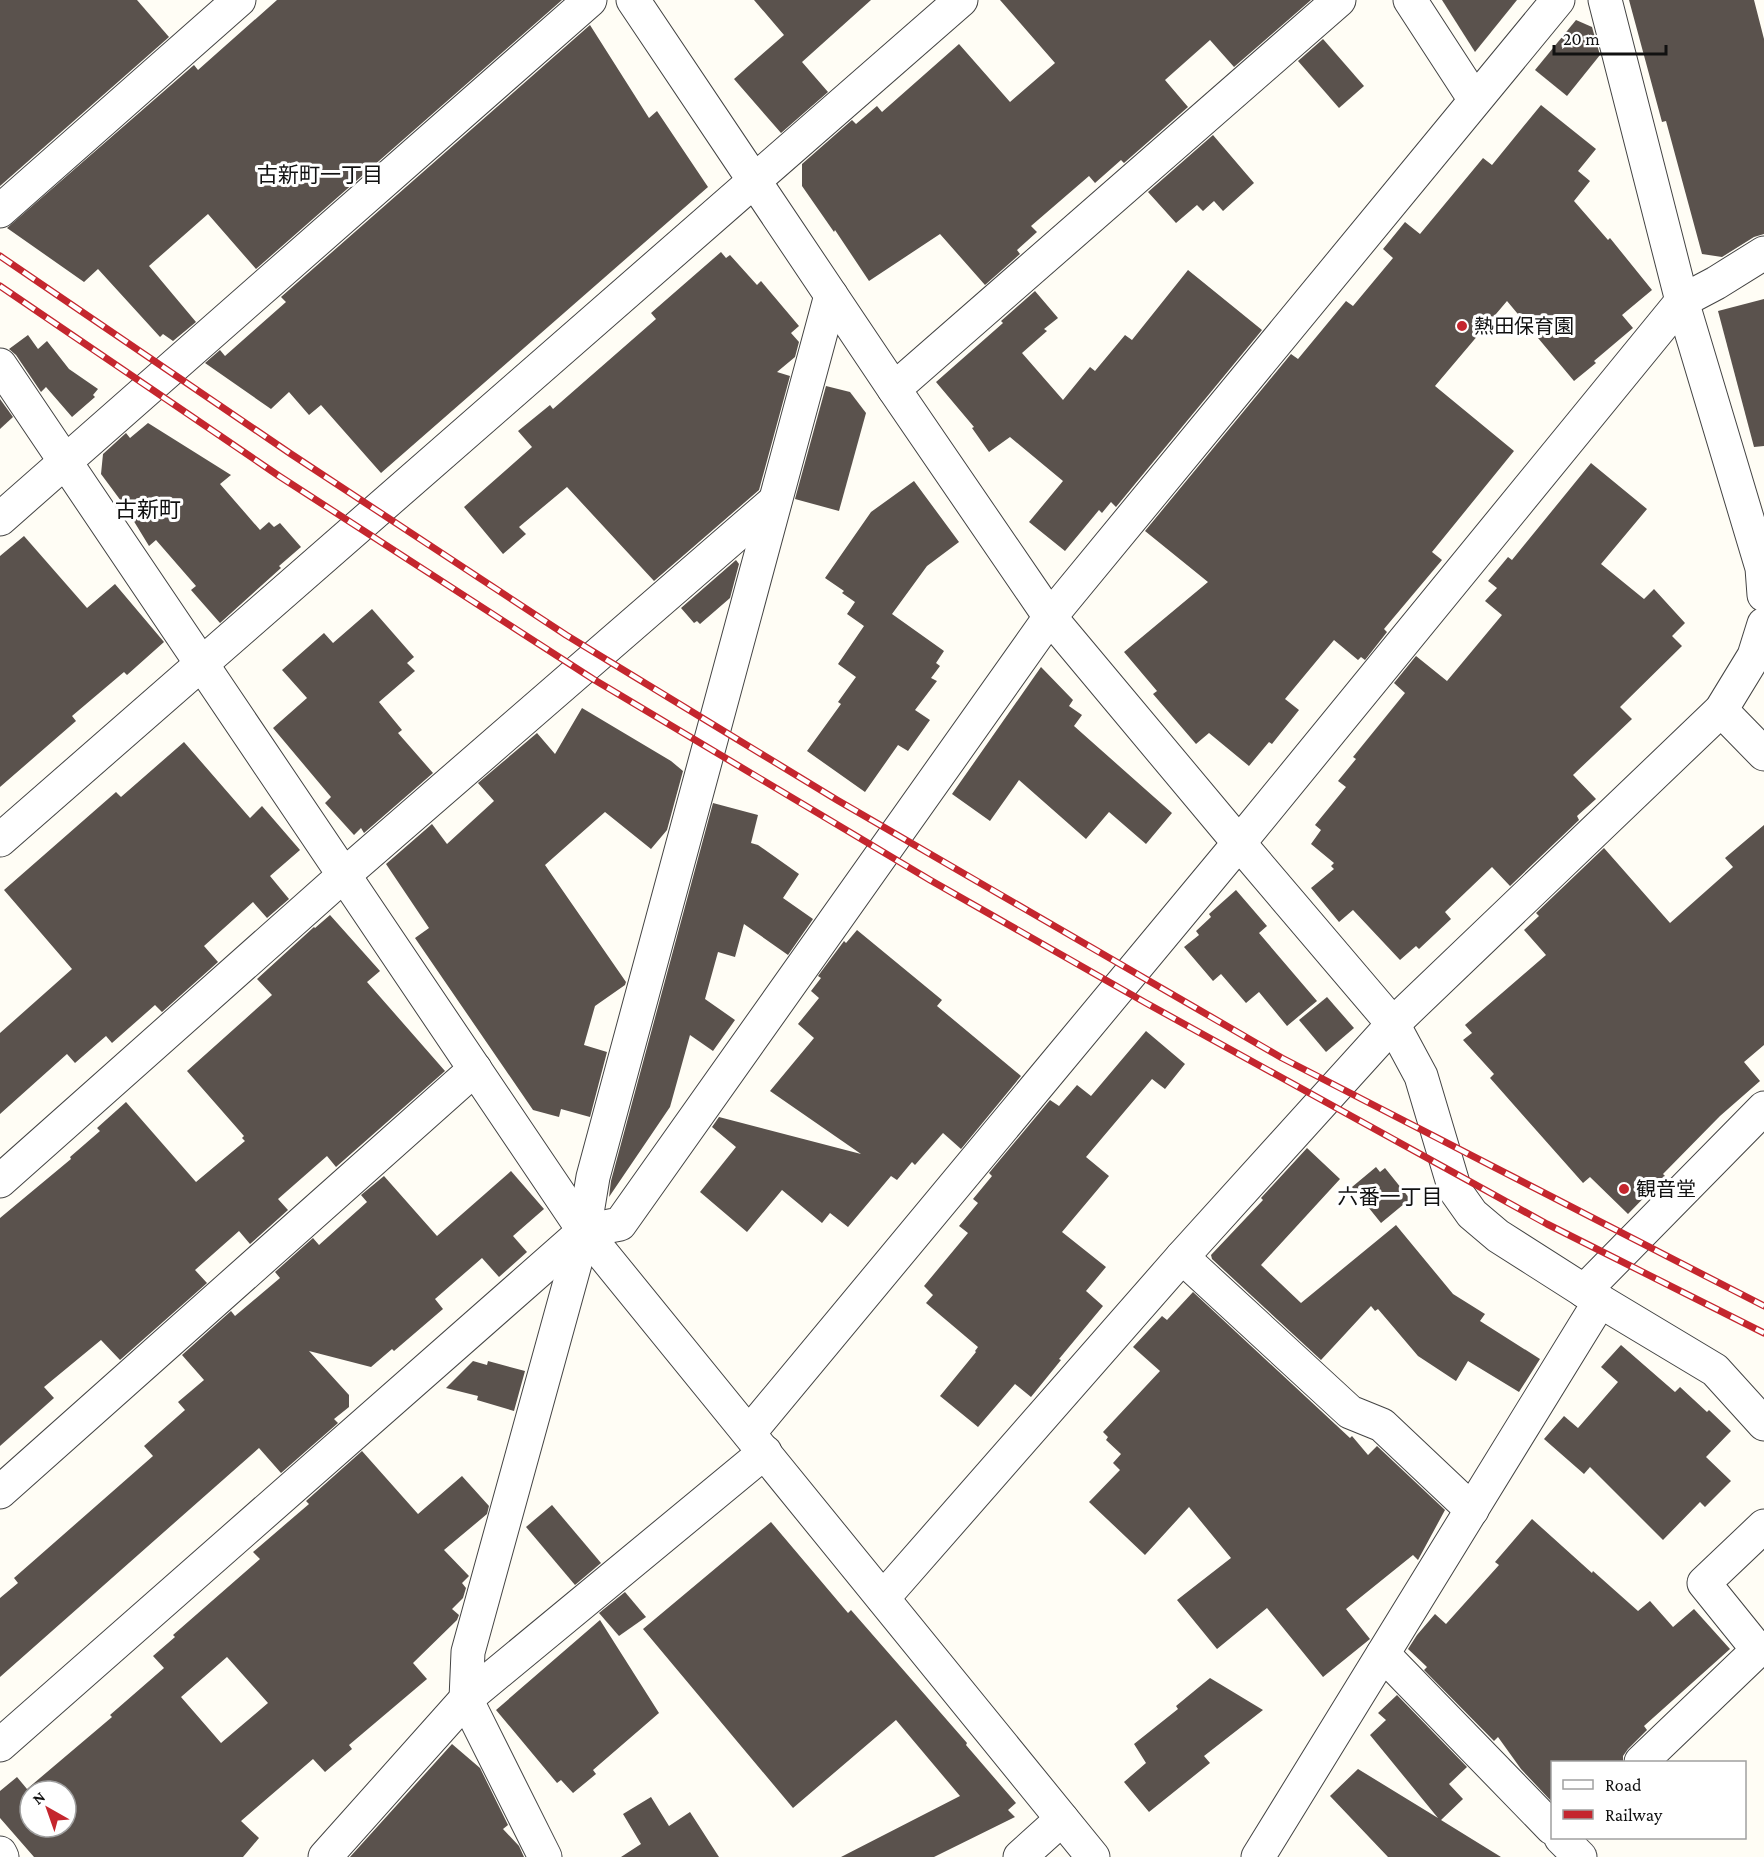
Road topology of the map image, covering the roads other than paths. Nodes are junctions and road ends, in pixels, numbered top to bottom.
1 (239, 0) edge
2 (590, 0) edge
3 (633, 0) edge
4 (960, 0) edge
5 (1339, 0) edge
6 (1410, 0) edge
7 (1558, 0) edge
8 (1605, 0) edge
9 (1475, 100) junction
10 (754, 180) junction
11 (0, 211) edge
12 (1764, 253) edge
13 (831, 295) junction
14 (1682, 301) junction
15 (0, 365) edge
16 (894, 389) junction
17 (66, 462) junction
18 (775, 501) junction
19 (0, 519) edge
20 (1764, 595) edge
21 (1050, 617) junction
22 (1764, 624) edge
23 (201, 664) junction
24 (1721, 710) junction
25 (1764, 754) edge
26 (0, 840) edge
27 (1239, 843) junction
28 (344, 875) junction
29 (1393, 1024) junction
30 (475, 1069) junction
31 (1764, 1108) edge
32 (0, 1181) edge
33 (584, 1231) junction
34 (1182, 1257) junction
35 (1592, 1296) junction
36 (1764, 1424) edge
37 (757, 1442) junction
38 (0, 1492) edge
39 (1472, 1510) junction
40 (1764, 1526) edge
41 (883, 1598) junction
42 (1383, 1654) junction
43 (466, 1699) junction
44 (0, 1745) edge
45 (1642, 1761) edge
46 (1062, 1819) junction
47 (1551, 1827) edge
48 (1563, 1839) edge
49 (325, 1857) edge
50 (545, 1857) edge
51 (1020, 1857) edge
52 (1093, 1857) edge
53 (1258, 1857) edge
54 (1580, 1857) edge

1 - 11 street
2 - 17 street
3 - 10 street
4 - 10 street
5 - 16 street
6 - 9 street
7 - 9 street
8 - 14 street
9 - 21 street
10 - 13 street
10 - 23 street
12 - 14 street
13 - 16 street
13 - 18 street
14 - 20 street
14 - 27 street
15 - 17 street
16 - 21 street
17 - 19 street
17 - 23 street
18 - 28 street
18 - 33 street
21 - 27 street
21 - 33 street
22 - 24 street
23 - 26 street
23 - 28 street
24 - 25 street
24 - 29 street
27 - 29 street
27 - 37 street
28 - 30 street
28 - 32 street
29 - 34 street
29 - 35 street
30 - 33 street
30 - 38 street
31 - 35 street
33 - 37 street
33 - 43 street
33 - 44 street
34 - 39 street
34 - 41 street
35 - 36 street
35 - 39 street
37 - 41 street
37 - 43 street
39 - 42 street
40 - 45 street
41 - 46 street
42 - 47 street
42 - 53 street
43 - 49 street
43 - 50 street
46 - 51 street
46 - 52 street
48 - 54 street

